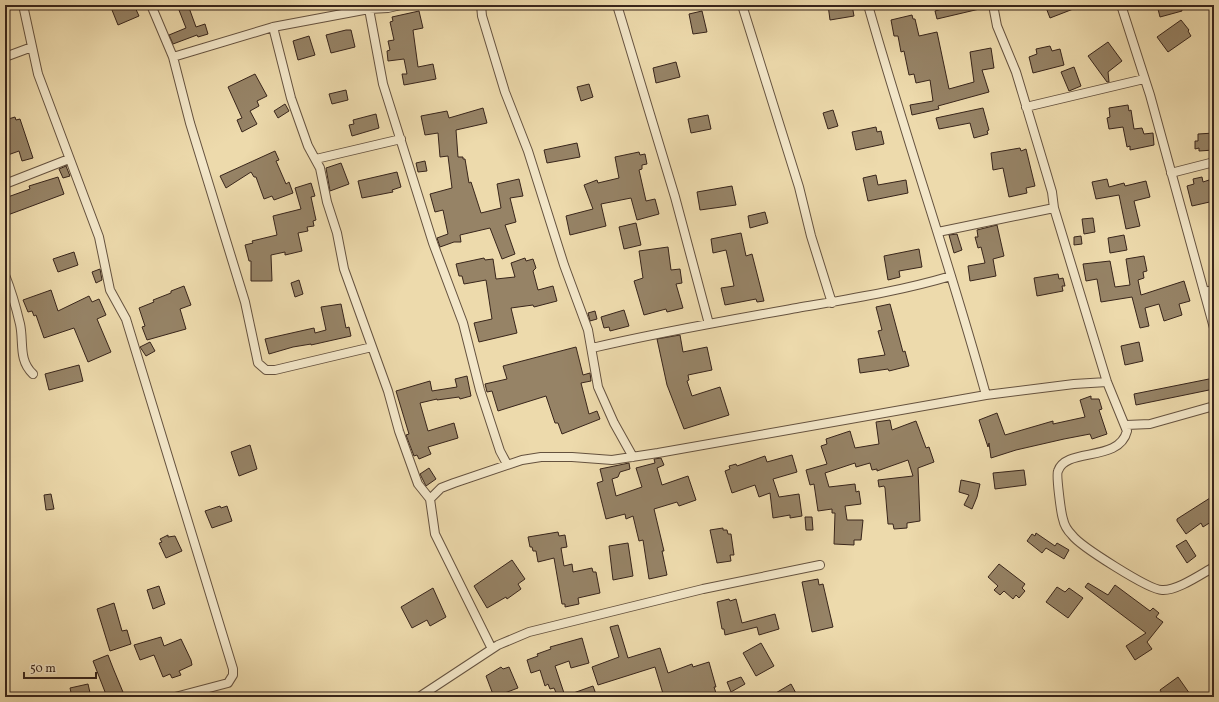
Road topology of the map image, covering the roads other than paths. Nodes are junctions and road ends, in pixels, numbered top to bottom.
1 (23, 5) edge
2 (150, 5) edge
3 (401, 5) edge
4 (481, 5) edge
5 (617, 5) edge
6 (742, 5) edge
7 (868, 5) edge
8 (993, 5) edge
9 (1121, 5) edge
10 (369, 9) junction
11 (273, 27) junction
12 (32, 47) junction
13 (5, 57) edge
14 (173, 57) junction
15 (1144, 79) junction
16 (1026, 107) junction
17 (401, 139) junction
18 (69, 159) junction
19 (316, 159) junction
20 (1214, 162) edge
21 (1171, 172) junction
22 (5, 184) edge
23 (1054, 208) junction
24 (938, 232) junction
25 (5, 275) edge
26 (951, 276) junction
27 (1214, 290) edge
28 (1204, 292) junction
29 (832, 303) junction
30 (709, 324) junction
31 (1214, 328) edge
32 (372, 347) junction
33 (592, 348) junction
34 (33, 374) dead end
35 (1107, 382) junction
36 (986, 395) junction
37 (1214, 406) edge
38 (1126, 425) junction
39 (633, 457) junction
40 (507, 464) junction
41 (430, 499) junction
42 (820, 565) dead end
43 (1214, 567) edge
44 (492, 649) junction
45 (175, 697) edge
46 (420, 697) edge

1 - 12 street
2 - 14 street
3 - 10 street
4 - 33 street
5 - 30 street
6 - 29 street
7 - 24 street
8 - 16 street
9 - 15 street
10 - 11 street
10 - 17 street
11 - 14 street
11 - 19 street
12 - 13 street
12 - 18 street
14 - 32 street
15 - 16 street
15 - 21 street
16 - 23 street
17 - 19 street
17 - 40 street
18 - 22 street
18 - 45 street
19 - 32 street
20 - 21 street
21 - 28 street
23 - 24 street
23 - 35 street
24 - 26 street
25 - 34 street
26 - 29 street
26 - 36 street
27 - 28 street
28 - 31 street
29 - 30 street
30 - 33 street
32 - 41 street
33 - 39 street
35 - 36 street
35 - 38 street
36 - 39 street
37 - 38 street
38 - 43 street
39 - 40 street
40 - 41 street
41 - 44 street
42 - 44 street
44 - 46 street

